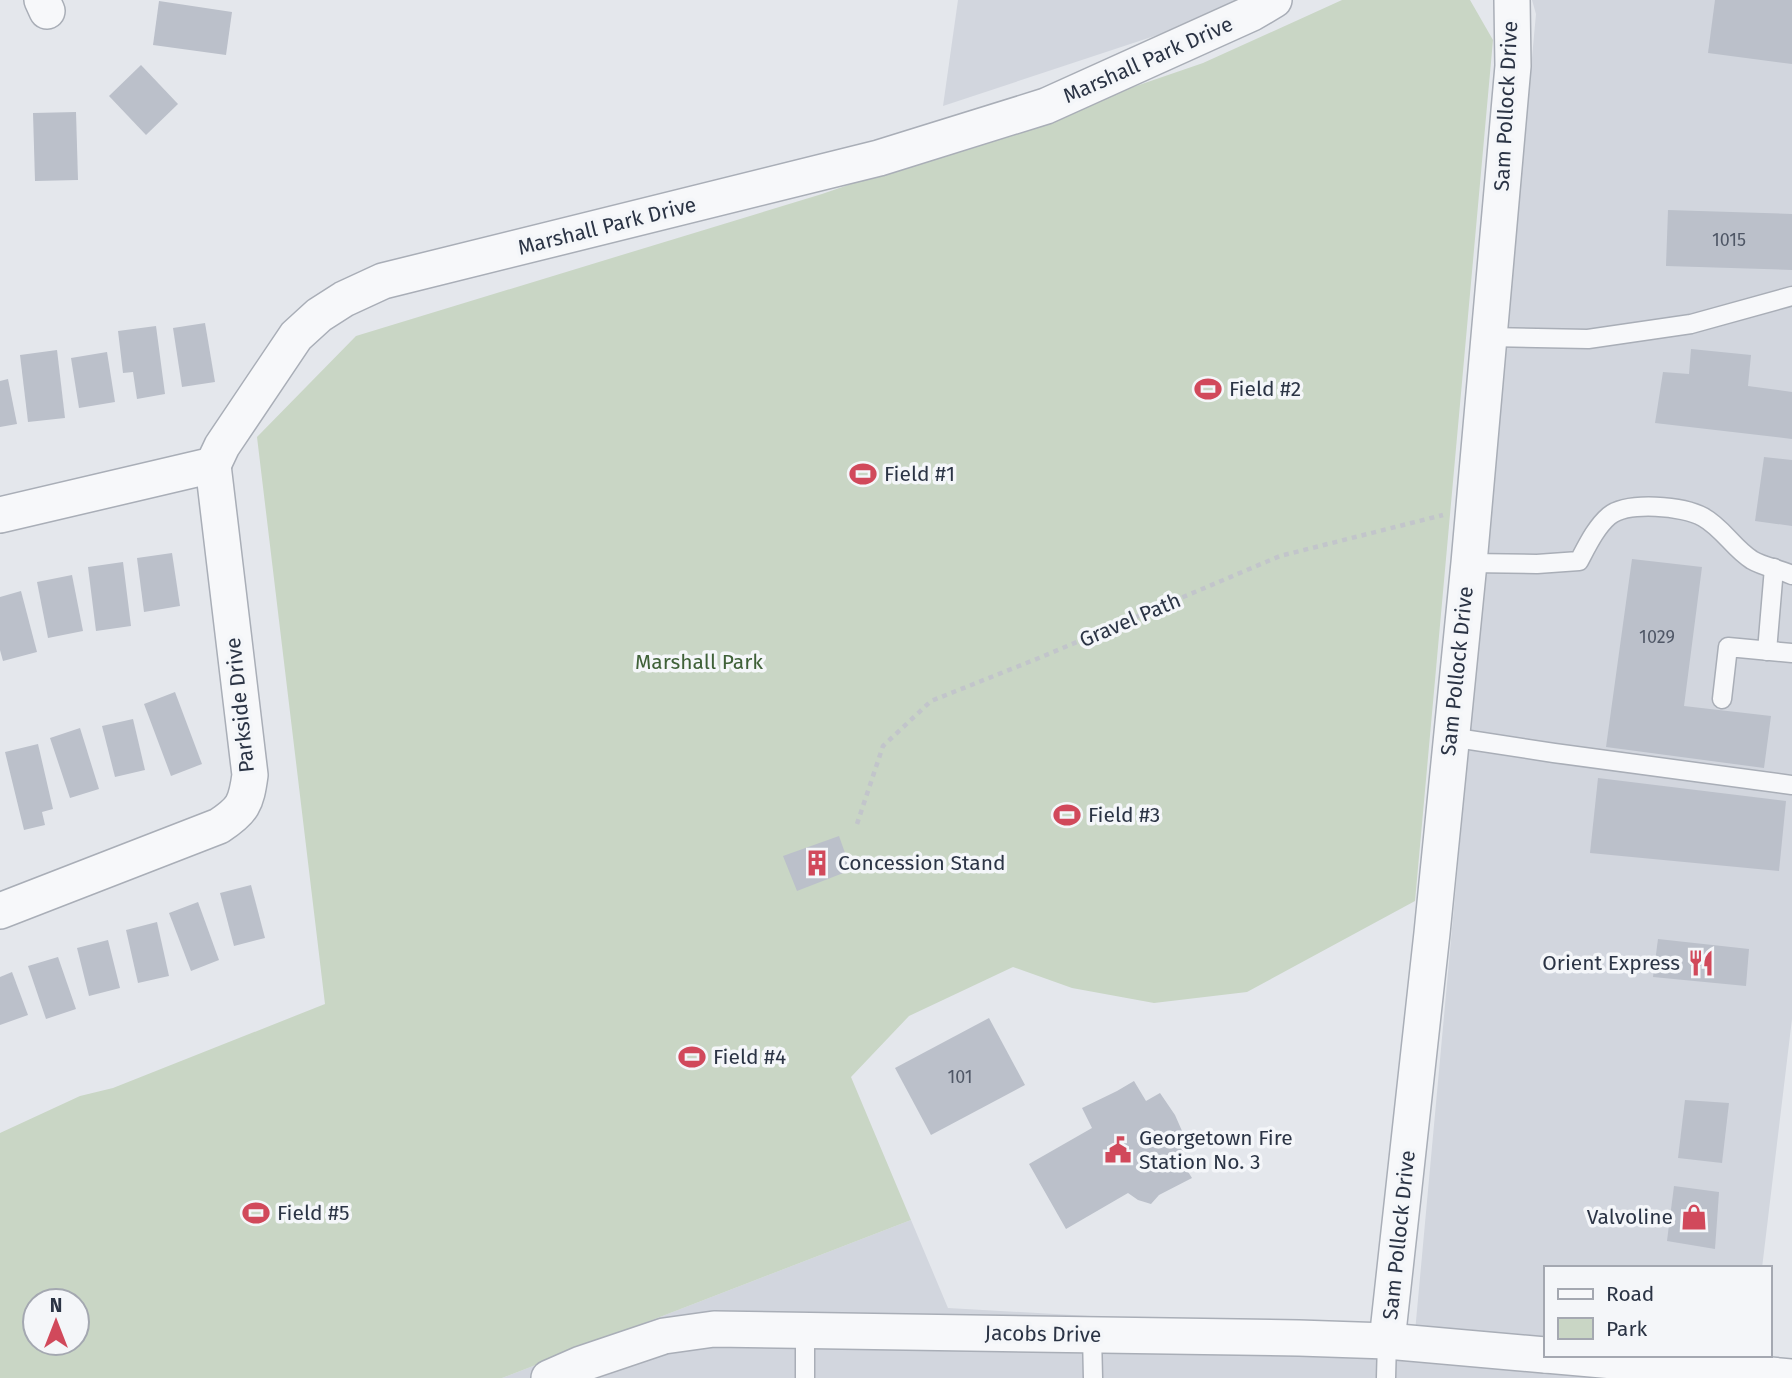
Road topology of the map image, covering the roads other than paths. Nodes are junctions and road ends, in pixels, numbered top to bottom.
1 (1274, 0) edge
2 (1511, 0) edge
3 (1792, 296) edge
4 (1489, 337) junction
5 (213, 465) junction
6 (0, 515) edge
7 (1469, 563) junction
8 (1774, 568) junction
9 (1792, 575) edge
10 (1767, 651) junction
11 (1792, 653) edge
12 (1722, 699) dead end
13 (1450, 737) junction
14 (1792, 785) edge
15 (0, 911) edge
16 (806, 1331) junction
17 (1092, 1335) junction
18 (1387, 1341) junction
19 (1544, 1355) edge
20 (1568, 1357) edge
21 (1792, 1377) edge
22 (549, 1378) edge
23 (805, 1378) edge
24 (1093, 1378) edge
25 (1386, 1378) edge

1 - 5 street, Marshall Park Drive
2 - 4 street, Sam Pollock Drive
3 - 4 lane
4 - 7 street, Sam Pollock Drive
5 - 6 street
5 - 15 street, Parkside Drive
7 - 8 lane
7 - 13 street, Sam Pollock Drive
8 - 9 lane
8 - 10 lane
10 - 11 lane
10 - 12 lane
13 - 14 lane
13 - 18 street, Sam Pollock Drive
16 - 17 street, Jacobs Drive
16 - 22 street, Jacobs Drive
16 - 23 lane
17 - 18 street, Jacobs Drive
17 - 24 lane
18 - 19 street, Jacobs Drive
18 - 25 lane
20 - 21 street, Jacobs Drive

